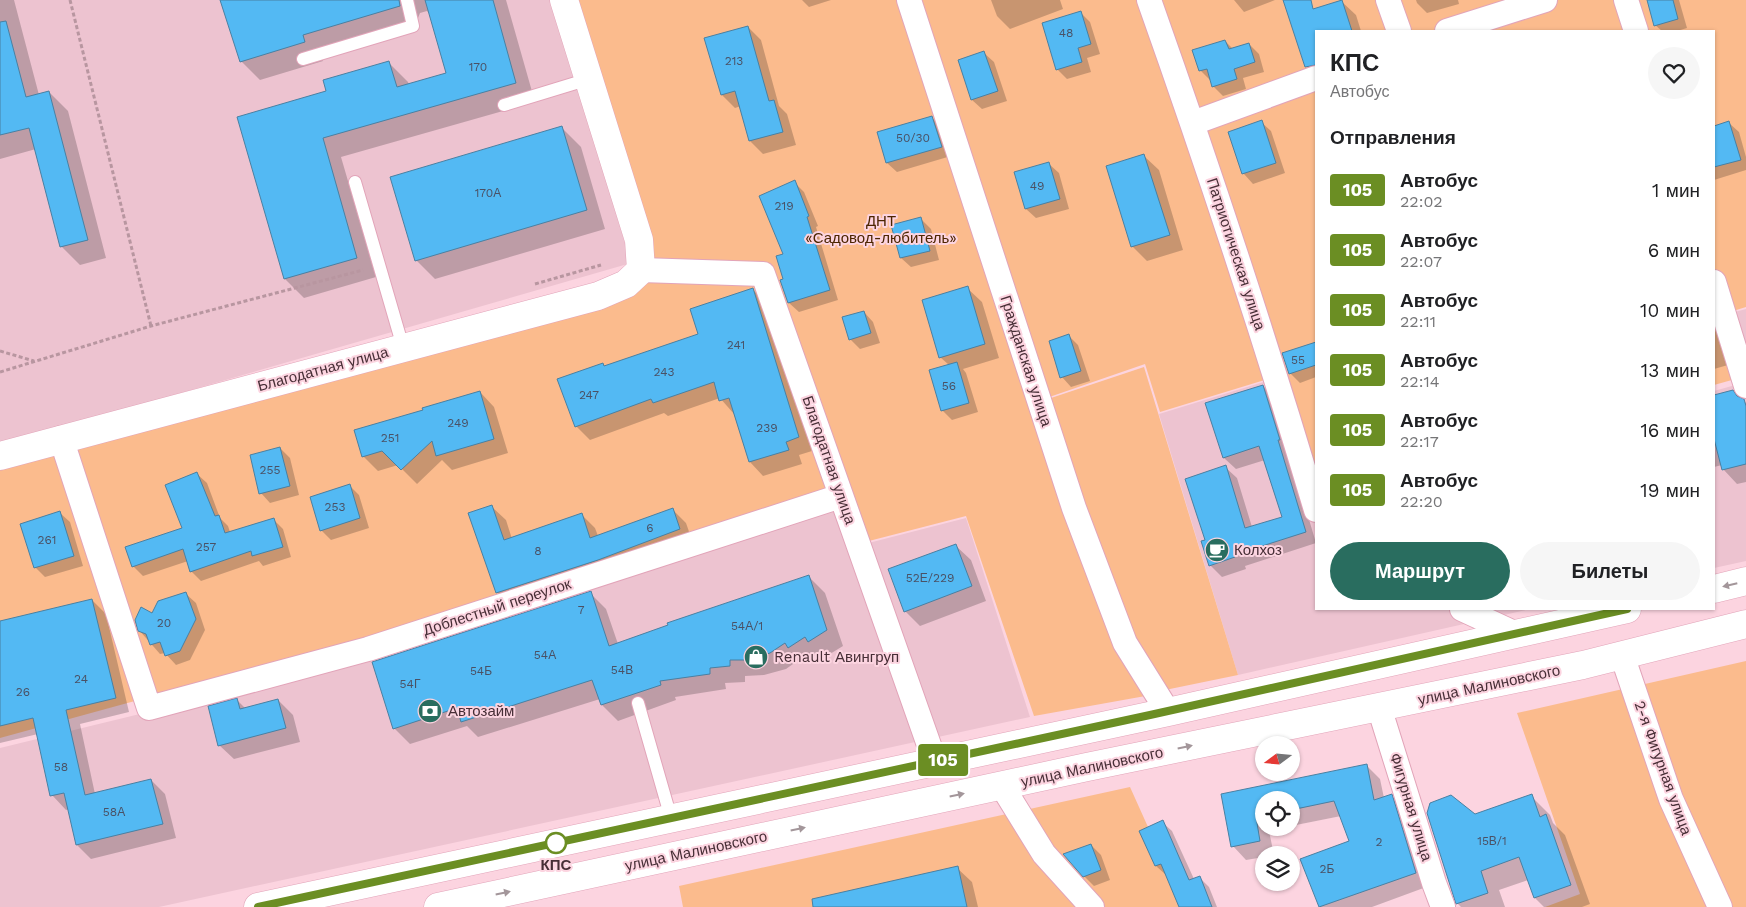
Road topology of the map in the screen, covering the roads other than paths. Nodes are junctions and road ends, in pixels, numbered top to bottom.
1 (407, 0) edge
2 (564, 0) edge
3 (909, 0) edge
4 (1149, 0) edge
5 (1388, 0) edge
6 (1545, 0) edge
7 (1626, 0) edge
8 (1399, 30) edge
9 (1450, 30) edge
10 (1636, 30) edge
11 (303, 59) dead end
12 (1315, 78) edge
13 (589, 80) junction
14 (504, 105) dead end
15 (1193, 123) junction
16 (355, 182) dead end
17 (641, 270) junction
18 (1715, 285) edge
19 (403, 347) junction
20 (1746, 386) edge
21 (61, 438) junction
22 (0, 456) edge
23 (841, 496) junction
24 (1315, 507) edge
25 (1746, 581) edge
26 (1715, 589) edge
27 (1464, 610) edge
28 (1618, 610) edge
29 (1582, 614) edge
30 (1746, 624) edge
31 (1516, 634) junction
32 (1622, 655) junction
33 (638, 704) dead end
34 (1380, 707) junction
35 (1168, 712) junction
36 (935, 762) junction
37 (1002, 786) junction
38 (671, 818) junction
39 (258, 907) edge
40 (438, 907) edge
41 (1092, 907) edge
42 (1443, 907) edge
43 (1720, 907) edge

1 - 11 lane
2 - 13 main road
3 - 35 street, Гражданская улица
4 - 15 street, Патриотическая улица
5 - 8 street
6 - 9 street
7 - 10 street
12 - 15 street
13 - 14 lane
13 - 17 main road
15 - 24 street, Патриотическая улица
16 - 19 lane
17 - 19 main road, Благодатная улица
17 - 23 street, Благодатная улица
18 - 20 street
19 - 21 main road, Благодатная улица
21 - 22 main road, Благодатная улица
21 - 23 street, Доблестный переулок
23 - 36 street, Благодатная улица
25 -> 26 main road
27 - 31 street
28 - 29 main road
29 - 31 main road
30 - 32 main road, улица Малиновского
31 - 35 main road
32 - 34 main road, улица Малиновского
32 - 43 street, 2-я Фигурная улица
33 - 38 lane
37 -> 34 main road, улица Малиновского
34 - 42 street, Фигурная улица
35 - 36 main road
36 - 38 main road
40 -> 37 main road, улица Малиновского
37 - 41 street
38 - 39 main road

